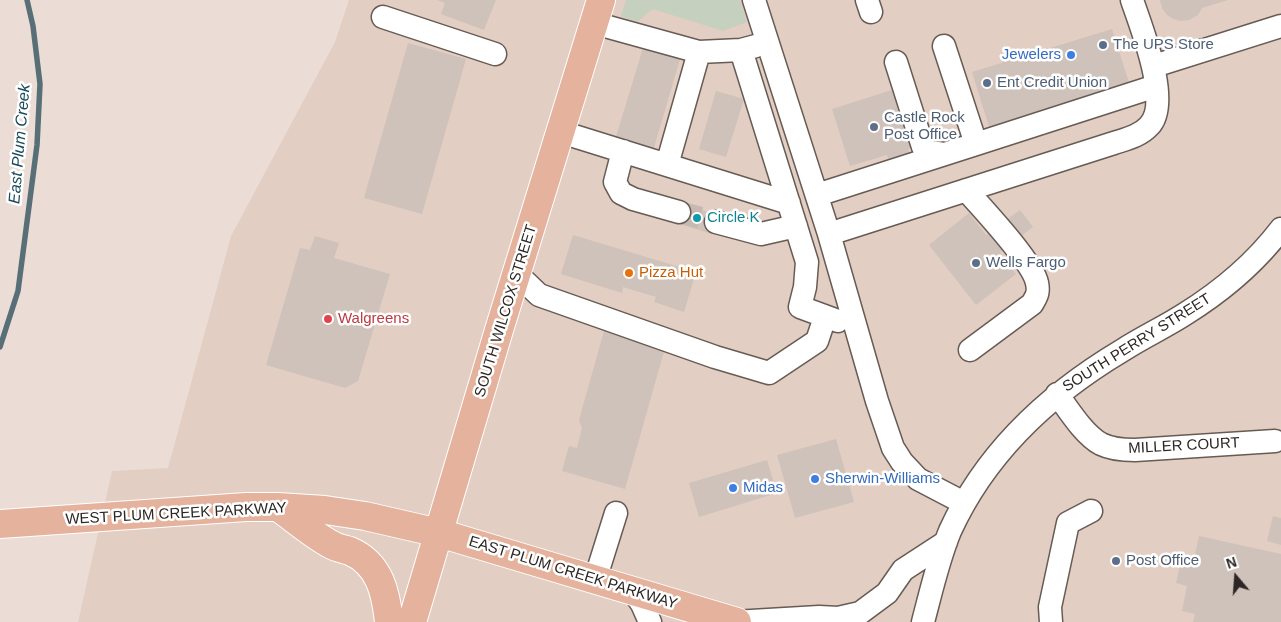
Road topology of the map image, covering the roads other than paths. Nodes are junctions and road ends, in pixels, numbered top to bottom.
1 (754, 0) edge
2 (1132, 0) edge
3 (598, 11) edge
4 (383, 17) dead end
5 (1281, 26) edge
6 (766, 44) junction
7 (944, 46) dead end
8 (741, 50) junction
9 (699, 52) junction
10 (495, 54) dead end
11 (896, 62) dead end
12 (1155, 76) junction
13 (560, 132) junction
14 (976, 144) junction
15 (623, 151) junction
16 (944, 154) junction
17 (668, 165) junction
18 (966, 190) junction
19 (816, 195) junction
20 (789, 202) junction
21 (679, 212) tunnel mouth
22 (716, 222) tunnel mouth
23 (796, 226) junction
24 (1281, 229) edge
25 (829, 234) junction
26 (517, 274) junction
27 (825, 317) junction
28 (856, 327) junction
29 (970, 350) dead end
30 (1057, 394) junction
31 (1275, 441) dead end
32 (964, 503) junction
33 (278, 507) junction
34 (1091, 510) dead end
35 (616, 513) dead end
36 (0, 524) edge
37 (439, 533) junction
38 (946, 542) junction
39 (595, 580) junction
40 (633, 591) junction
41 (389, 622) edge
42 (412, 622) edge
43 (650, 622) edge
44 (735, 622) edge
45 (923, 622) edge
46 (1051, 622) edge

1 - 6 street
2 - 12 street
3 - 9 street
3 - 13 main road, SOUTH WILCOX STREET
4 - 10 street
5 - 12 street
6 - 8 street
6 - 19 street
7 - 14 street
8 - 9 street
8 - 20 street
9 - 17 street
11 - 16 street
12 - 14 street
12 - 18 street
13 - 15 street
13 - 26 main road, SOUTH WILCOX STREET
14 - 16 street
15 - 17 street
15 - 21 street
16 - 19 street
17 - 20 street
18 - 25 street
18 - 29 street
19 - 25 street
20 - 23 street
22 - 23 street
23 - 27 street
24 - 30 street, SOUTH PERRY STREET
25 - 28 street
26 - 27 street
26 - 37 main road, SOUTH WILCOX STREET
27 - 28 street
28 - 32 street
30 - 31 street, MILLER COURT
30 - 32 street, SOUTH PERRY STREET
32 - 38 street, SOUTH PERRY STREET
33 - 36 main road, WEST PLUM CREEK PARKWAY
33 - 37 main road, WEST PLUM CREEK PARKWAY
33 - 41 main road
34 - 46 street
35 - 39 street
37 - 39 main road, EAST PLUM CREEK PARKWAY
37 - 42 main road, SOUTH WILCOX STREET
38 - 44 street
38 - 45 street, SOUTH PERRY STREET
39 - 40 main road, EAST PLUM CREEK PARKWAY
40 - 43 street
40 - 44 main road, EAST PLUM CREEK PARKWAY

